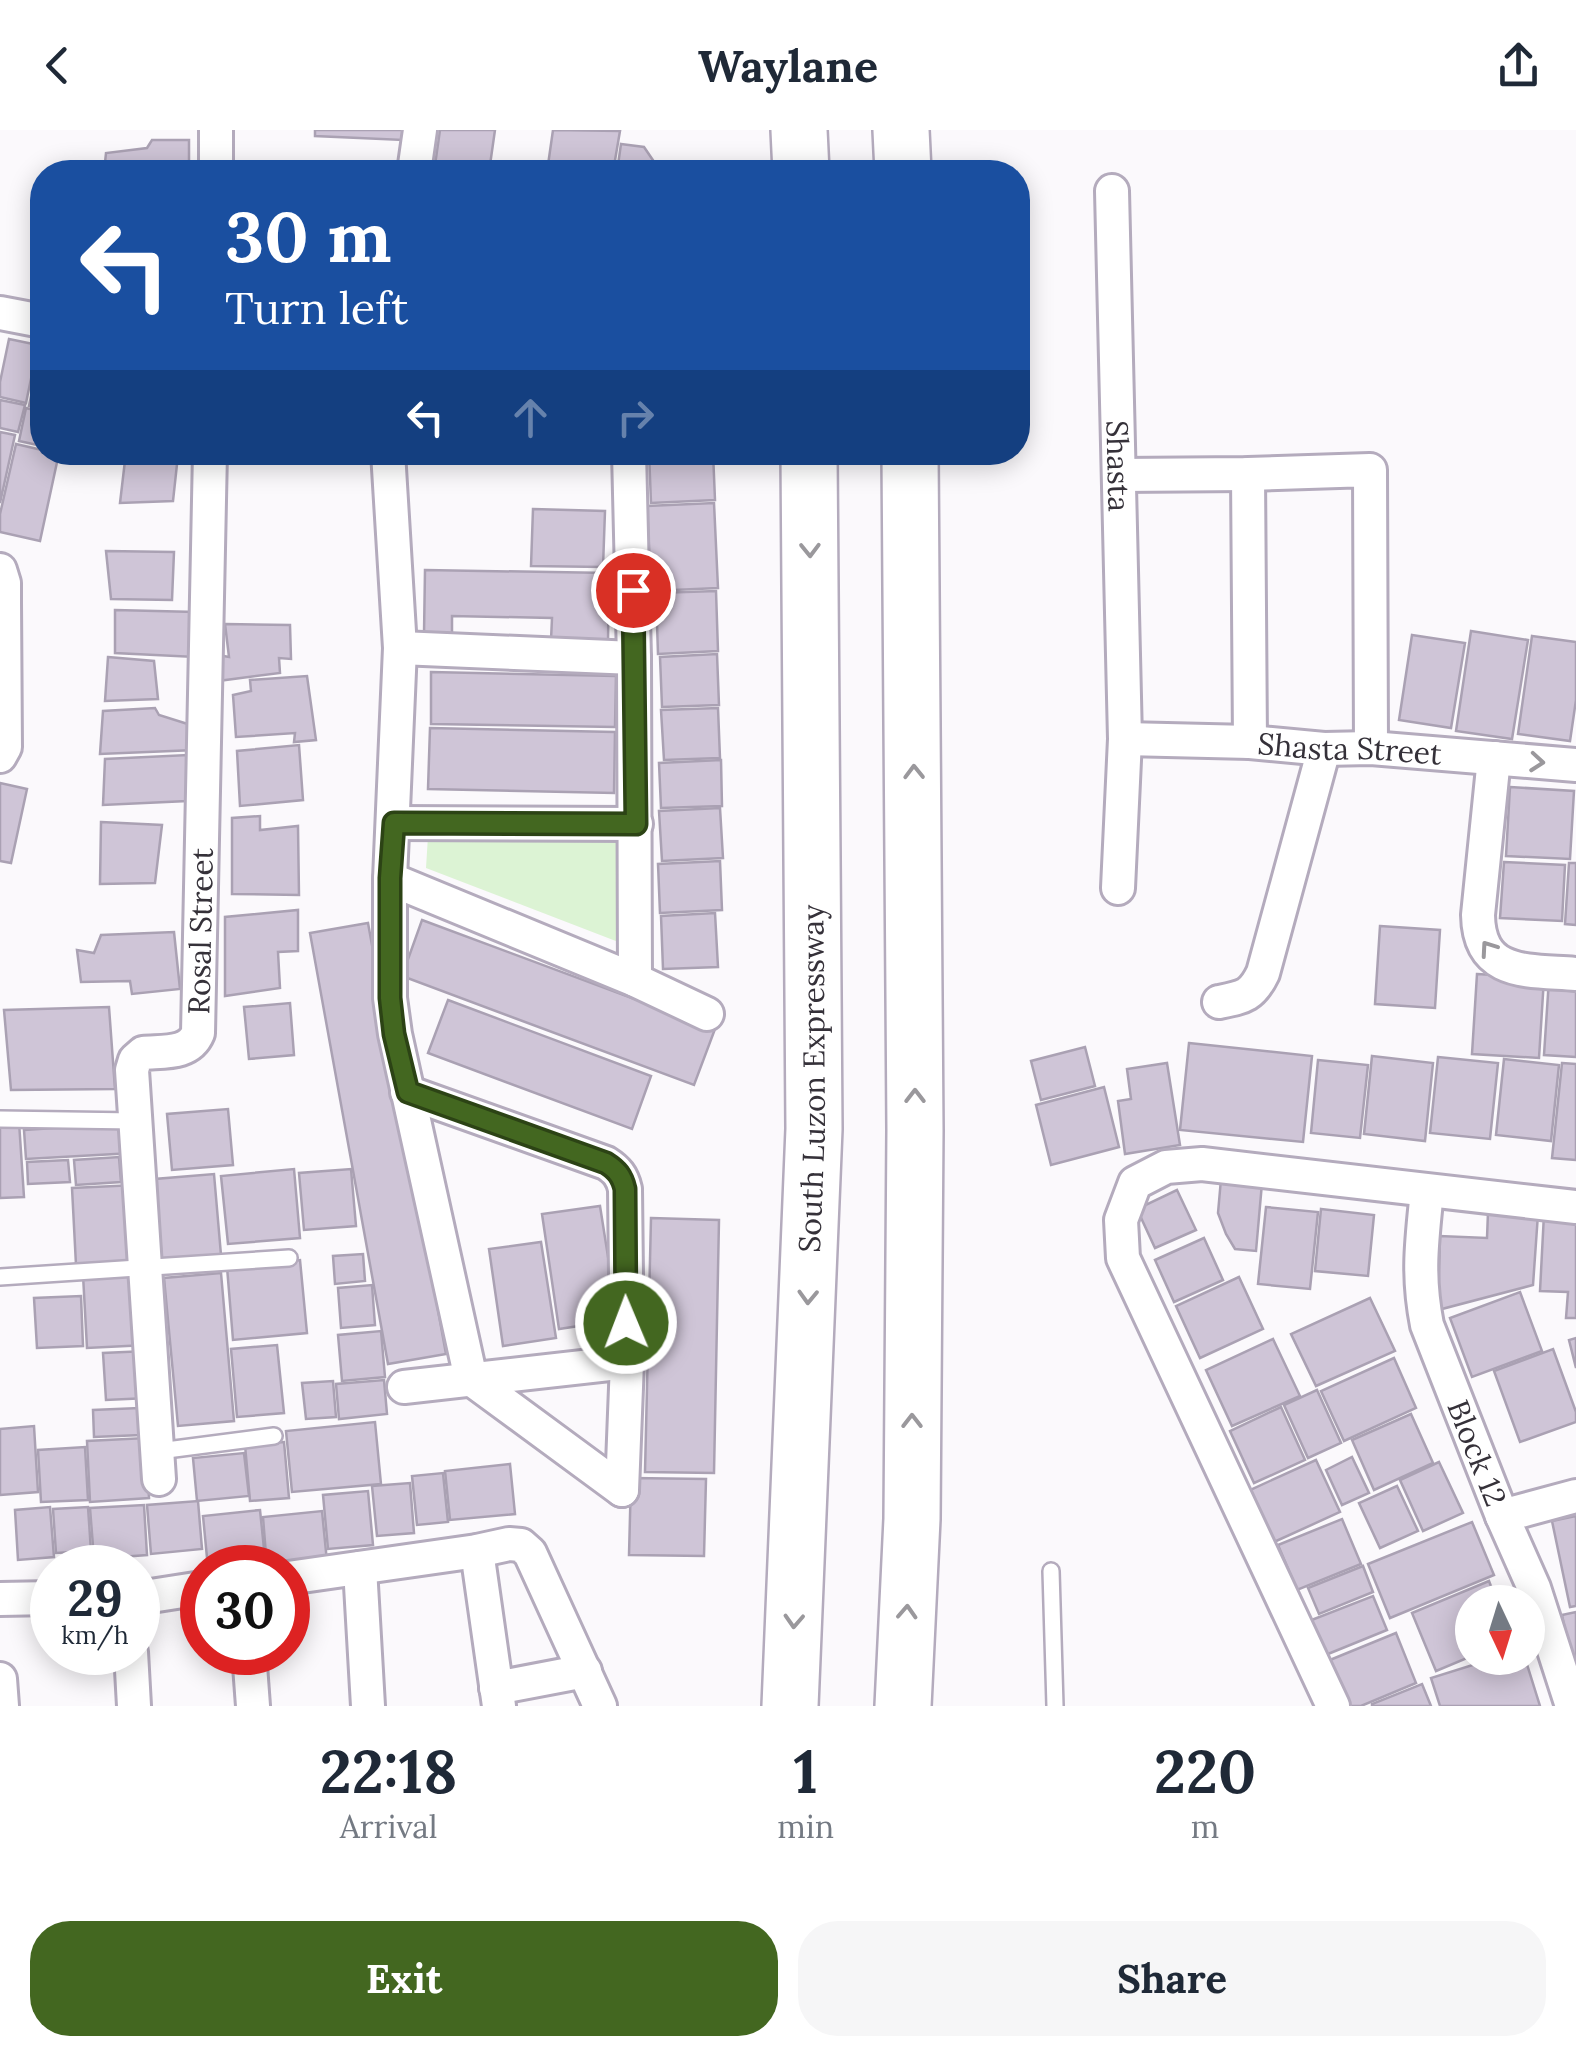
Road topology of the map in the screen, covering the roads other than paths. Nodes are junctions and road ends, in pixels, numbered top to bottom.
1 (216, 130) edge
2 (420, 130) edge
3 (799, 130) edge
4 (902, 130) edge
5 (216, 160) edge
6 (416, 160) edge
7 (800, 160) edge
8 (903, 160) edge
9 (1112, 190) dead end
10 (0, 314) edge
11 (30, 319) edge
12 (210, 465) edge
13 (389, 465) edge
14 (630, 465) edge
15 (809, 465) edge
16 (910, 465) edge
17 (1248, 474) junction
18 (1119, 475) junction
19 (0, 570) edge
20 (400, 648) junction
21 (634, 658) junction
22 (1125, 740) junction
23 (1250, 742) junction
24 (1371, 748) junction
25 (1324, 749) junction
26 (0, 756) edge
27 (1494, 758) junction
28 (1576, 766) edge
29 (394, 823) junction
30 (636, 824) junction
31 (390, 878) junction
32 (1118, 888) dead end
33 (1576, 974) edge
34 (635, 980) junction
35 (1219, 1002) dead end
36 (708, 1014) dead end
37 (408, 1092) junction
38 (0, 1120) edge
39 (135, 1122) junction
40 (1428, 1191) junction
41 (1576, 1207) edge
42 (289, 1258) dead end
43 (145, 1267) junction
44 (0, 1277) edge
45 (627, 1362) junction
46 (472, 1380) junction
47 (404, 1387) dead end
48 (274, 1436) dead end
49 (159, 1465) joint
50 (1576, 1496) edge
51 (1502, 1516) junction
52 (478, 1551) junction
53 (360, 1568) junction
54 (1051, 1571) dead end
55 (310, 1575) edge
56 (30, 1598) edge
57 (0, 1599) edge
58 (585, 1671) junction
59 (132, 1675) edge
60 (250, 1675) edge
61 (0, 1678) edge
62 (498, 1697) edge
63 (2, 1706) edge
64 (134, 1706) edge
65 (252, 1706) edge
66 (368, 1706) edge
67 (600, 1706) edge
68 (790, 1706) edge
69 (903, 1706) edge
70 (1055, 1706) edge
71 (1333, 1706) edge
72 (1572, 1706) edge

1 - 5 street
2 - 6 street
3 - 7 highway
4 - 8 highway
9 - 18 street, Shasta
10 - 11 street
12 - 39 street, Rosal Street
13 - 20 street
14 - 21 street
15 -> 68 highway, South Luzon Expressway
69 -> 16 highway
17 - 18 street
17 - 23 street
17 - 24 street
18 - 22 street, Shasta
19 - 26 street
20 - 21 street
20 - 29 street
21 - 30 street
22 - 23 street, Shasta Street
22 - 32 street, Shasta
23 - 25 street, Shasta Street
24 - 25 street, Shasta Street
24 - 27 street, Shasta Street
25 - 35 street
27 -> 28 street, Shasta Street
33 -> 27 street
29 - 30 street
29 - 31 street
30 - 34 street
31 - 34 street
31 - 37 street
34 - 36 street
37 - 45 street
37 - 46 street
38 - 39 lane
39 - 43 street, Rosal Street
40 - 41 street
40 - 51 street, Block 12
40 - 71 street
42 - 43 lane
43 - 44 lane
43 - 49 street, Rosal Street
45 - 46 street
45 - 46 street
46 - 47 street
48 - 49 lane
50 - 51 street
51 - 72 street, Block 12
52 - 53 street
52 - 58 street
52 - 62 street
53 - 55 street
53 - 66 street
54 - 70 lane
56 - 57 street
58 - 62 street
58 - 67 street
59 - 64 street
60 - 65 street
61 - 63 street

